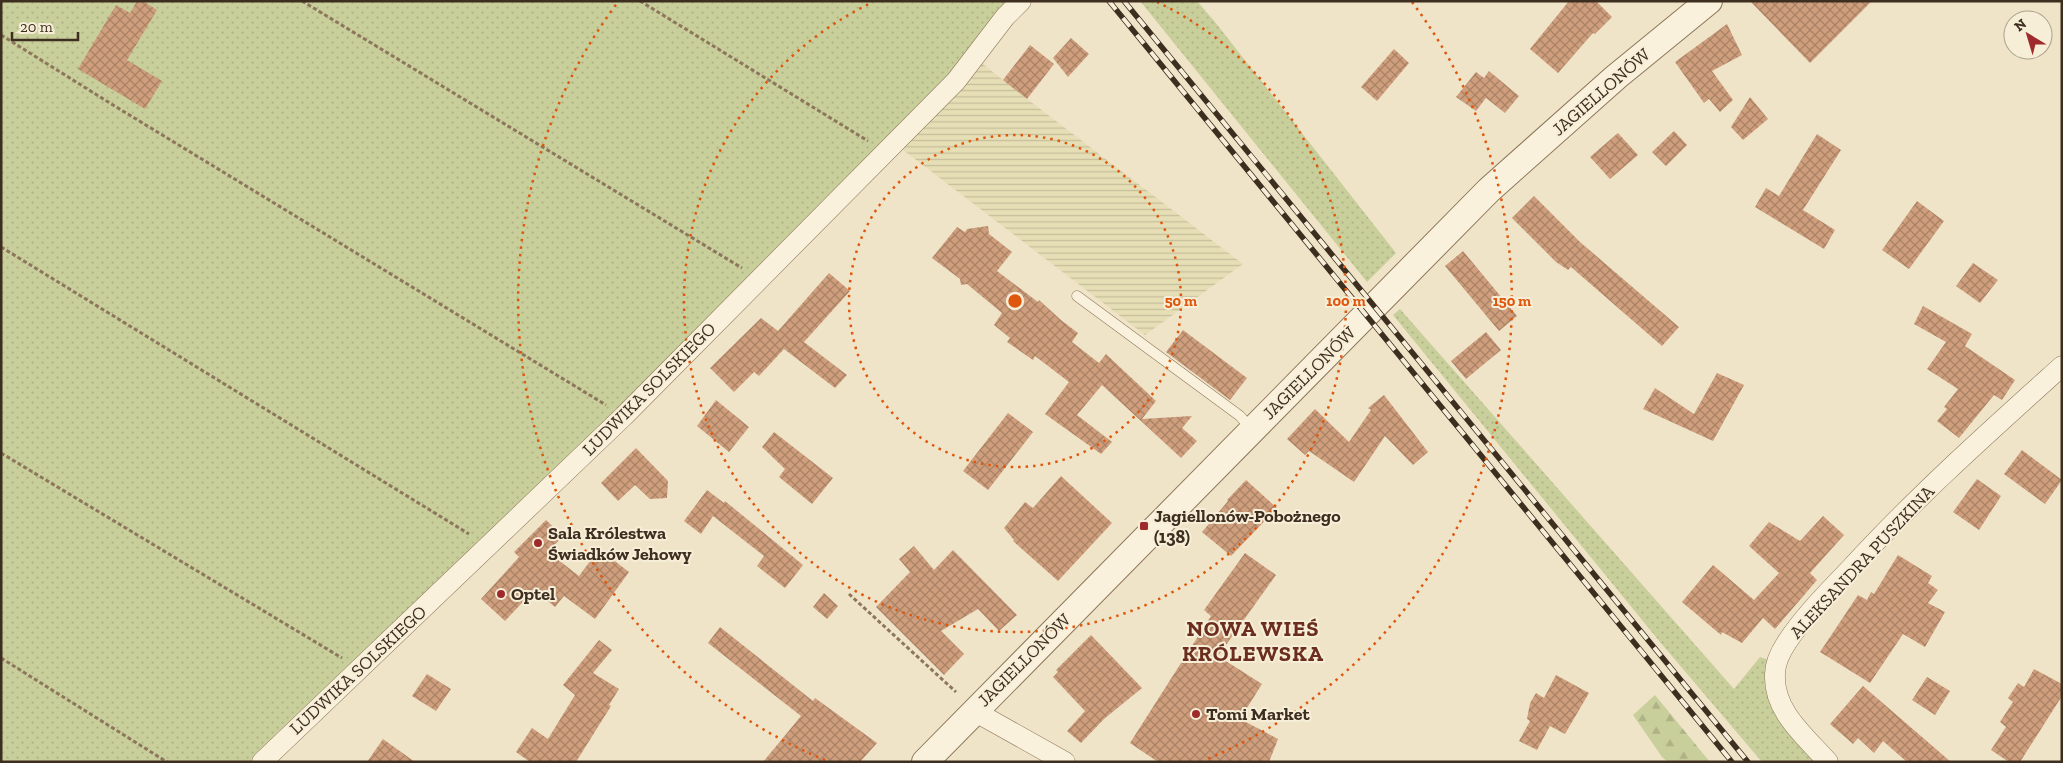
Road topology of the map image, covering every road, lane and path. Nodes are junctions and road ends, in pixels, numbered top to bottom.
1 (302, 1) edge
2 (640, 1) edge
3 (1021, 1) edge
4 (1709, 1) edge
5 (1, 35) edge
6 (885, 152) junction
7 (1, 247) edge
8 (760, 279) junction
9 (1077, 296) dead end
10 (2062, 366) edge
11 (624, 416) junction
12 (1252, 430) junction
13 (1, 453) edge
14 (488, 546) junction
15 (849, 594) dead end
16 (1, 658) edge
17 (360, 669) junction
18 (956, 692) dead end
19 (974, 710) junction
20 (167, 762) edge
21 (262, 762) edge
22 (925, 762) edge
23 (1065, 762) edge
24 (1828, 762) edge

1 - 8 path
2 - 6 path
3 - 6 street, LUDWIKA SOLSKIEGO
4 - 12 street, JAGIELLONÓW
5 - 11 path
6 - 8 street, LUDWIKA SOLSKIEGO
7 - 14 path
8 - 11 street, LUDWIKA SOLSKIEGO
9 - 12 lane
10 - 24 street, ALEKSANDRA PUSZKINA
11 - 14 street, LUDWIKA SOLSKIEGO
12 - 19 street, JAGIELLONÓW
13 - 17 path
14 - 17 street, LUDWIKA SOLSKIEGO
15 - 18 path
16 - 20 path
17 - 21 street, LUDWIKA SOLSKIEGO
19 - 22 street, JAGIELLONÓW
19 - 23 street

